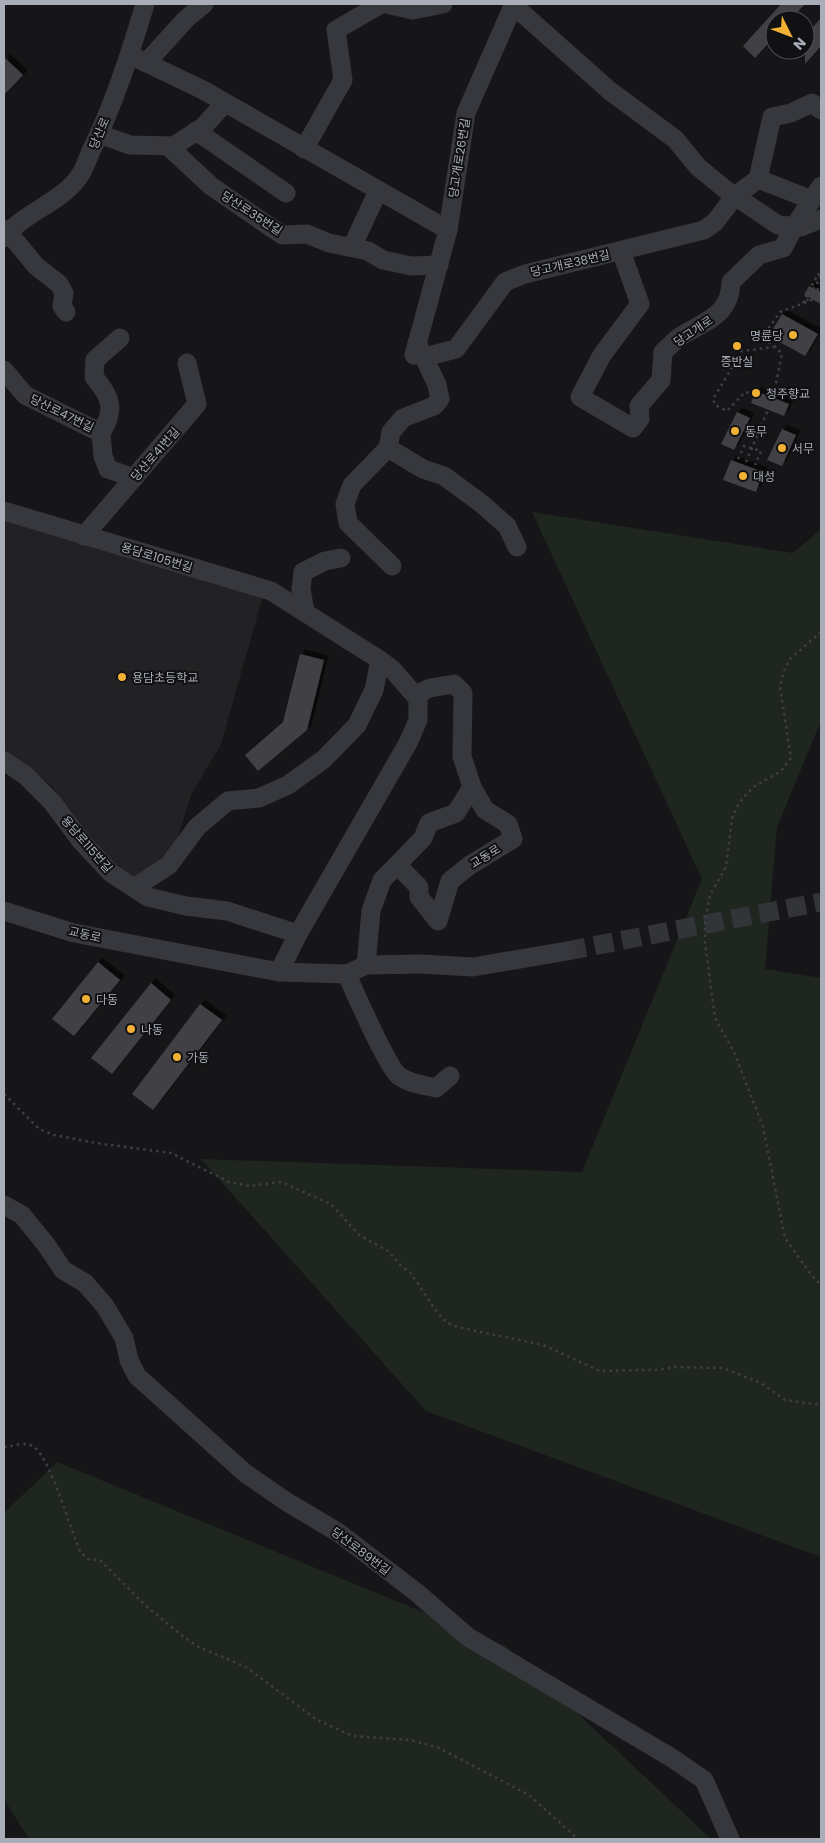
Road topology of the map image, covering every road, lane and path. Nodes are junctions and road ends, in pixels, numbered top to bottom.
1 (145, 4) edge
2 (204, 4) edge
3 (382, 4) edge
4 (386, 4) edge
5 (443, 4) edge
6 (514, 4) edge
7 (138, 59) junction
8 (225, 103) junction
9 (821, 110) edge
10 (196, 131) junction
11 (100, 134) junction
12 (171, 146) junction
13 (304, 149) junction
14 (758, 179) junction
15 (378, 191) junction
16 (286, 193) dead end
17 (817, 193) edge
18 (735, 196) junction
19 (821, 218) edge
20 (794, 227) junction
21 (448, 230) junction
22 (5, 233) edge
23 (352, 246) junction
24 (620, 251) junction
25 (439, 265) junction
26 (820, 275) edge
27 (821, 283) edge
28 (807, 302) junction
29 (802, 303) junction
30 (66, 312) dead end
31 (120, 338) dead end
32 (776, 347) junction
33 (418, 352) junction
34 (187, 362) dead end
35 (4, 370) edge
36 (754, 394) dead end
37 (101, 433) junction
38 (388, 448) junction
39 (752, 448) junction
40 (738, 459) dead end
41 (746, 462) dead end
42 (755, 465) dead end
43 (134, 478) junction
44 (4, 511) edge
45 (84, 536) junction
46 (518, 547) dead end
47 (341, 558) dead end
48 (392, 566) dead end
49 (305, 612) junction
50 (821, 632) edge
51 (380, 660) junction
52 (414, 695) junction
53 (4, 761) edge
54 (472, 787) junction
55 (397, 865) junction
56 (134, 888) junction
57 (4, 911) edge
58 (298, 934) junction
59 (567, 951) tunnel mouth
60 (366, 965) junction
61 (279, 972) junction
62 (347, 974) junction
63 (450, 1076) dead end
64 (4, 1094) edge
65 (4, 1205) edge
66 (821, 1284) edge
67 (821, 1405) edge
68 (4, 1447) edge
69 (578, 1839) edge
70 (730, 1839) edge

1 - 7 street, 당산로
2 - 7 street
3 - 13 street
4 - 5 street
6 - 18 street
6 - 21 street, 당고개로26번길
7 - 8 street
7 - 11 street, 당산로
8 - 10 street
8 - 13 street
9 - 14 street
10 - 12 street
10 - 16 street
11 - 12 street
11 - 22 street, 당산로
12 - 23 street, 당산로35번길
13 - 15 street
14 - 17 street
14 - 18 street
15 - 21 street
15 - 23 street
17 - 20 street
18 - 20 street
18 - 24 street, 당고개로38번길
19 - 20 street
20 - 24 street, 당고개로
21 - 25 street, 당고개로26번길
22 - 30 street, 당산로
23 - 25 street, 당산로35번길
24 - 33 street, 당고개로38번길
25 - 33 street, 당고개로26번길
26 - 28 path
26 - 29 path
27 - 28 path
28 - 29 path
29 - 32 path
31 - 37 street, 당산로47번길
32 - 36 path
32 - 39 path
33 - 38 street
34 - 43 street, 당산로41번길
35 - 37 street, 당산로47번길
37 - 43 street, 당산로47번길
38 - 46 street
38 - 48 street
39 - 40 path
39 - 41 path
39 - 42 path
43 - 45 street, 당산로41번길
44 - 45 street, 용담로105번길
45 - 49 street, 용담로105번길
47 - 49 street
49 - 51 street, 용담로105번길
50 - 66 path
51 - 52 street, 용담로105번길
51 - 56 street
52 - 54 street
52 - 58 street, 용담로105번길
53 - 56 street, 용담로115번길
54 - 55 street
54 - 55 street, 교동로
55 - 60 street
56 - 58 street, 용담로115번길
57 - 61 street, 교동로
58 - 61 street, 용담로105번길
59 - 60 street, 교동로
60 - 62 street, 교동로
61 - 62 street, 교동로
62 - 63 street
64 - 67 path
65 - 70 street, 당산로89번길
68 - 69 path

